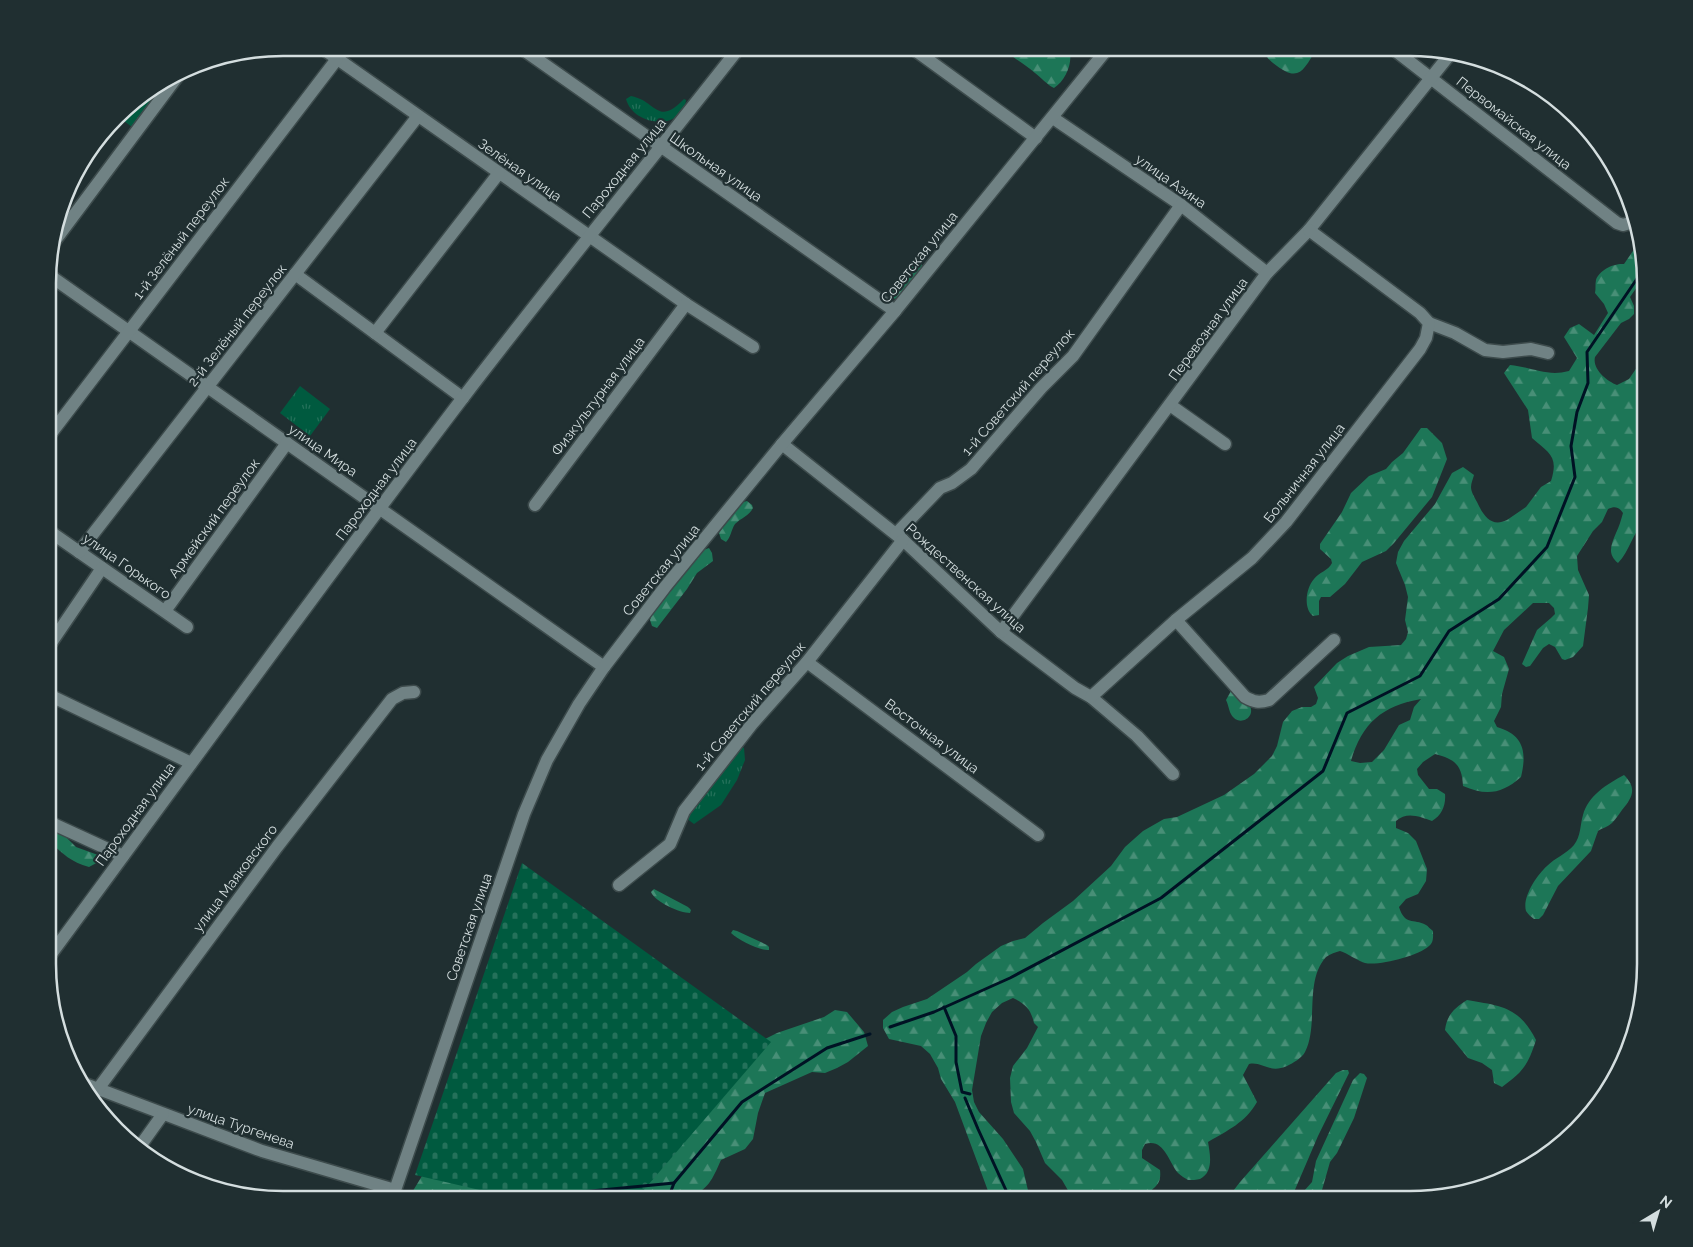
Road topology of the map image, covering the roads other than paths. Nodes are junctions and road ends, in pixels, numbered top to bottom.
1 (334, 56) edge
2 (532, 56) edge
3 (733, 56) edge
4 (923, 56) edge
5 (1102, 56) edge
6 (1402, 56) edge
7 (337, 58) junction
8 (1446, 59) edge
9 (1431, 78) junction
10 (169, 87) edge
11 (418, 116) junction
12 (1053, 118) junction
13 (1036, 138) junction
14 (661, 147) junction
15 (499, 173) junction
16 (1181, 205) junction
17 (1629, 223) edge
18 (63, 230) edge
19 (1309, 230) junction
20 (588, 236) junction
21 (1267, 273) junction
22 (295, 274) junction
23 (56, 279) edge
24 (686, 304) junction
25 (895, 311) junction
26 (1429, 323) junction
27 (129, 331) junction
28 (374, 333) junction
29 (753, 347) dead end
30 (1548, 353) dead end
31 (208, 387) junction
32 (463, 398) junction
33 (1170, 405) junction
34 (56, 428) edge
35 (287, 443) junction
36 (782, 444) junction
37 (1225, 444) dead end
38 (535, 505) dead end
39 (380, 508) junction
40 (56, 535) edge
41 (900, 537) junction
42 (80, 552) junction
43 (102, 568) junction
44 (165, 611) junction
45 (1176, 620) junction
46 (187, 626) dead end
47 (1001, 632) junction
48 (56, 637) edge
49 (1334, 640) dead end
50 (807, 662) junction
51 (604, 667) junction
52 (414, 692) dead end
53 (1091, 697) junction
54 (56, 698) edge
55 (191, 763) junction
56 (1173, 774) dead end
57 (56, 825) edge
58 (1038, 835) dead end
59 (123, 856) junction
60 (619, 885) dead end
61 (56, 946) edge
62 (95, 1091) edge
63 (97, 1094) edge
64 (163, 1114) junction
65 (143, 1142) edge
66 (381, 1191) edge
67 (394, 1191) edge

1 - 7 street, Зелёная улица
2 - 14 street, Школьная улица
3 - 14 street, Пароходная улица
4 - 13 street
5 - 12 street, Советская улица
6 - 9 street, Первомайская улица
7 - 11 street, Зелёная улица
7 - 27 street, 1-й Зелёный переулок
8 - 9 street, Перевозная улица
9 - 17 street, Первомайская улица
9 - 19 street, Перевозная улица
10 - 18 street
11 - 15 street, Зелёная улица
11 - 22 street, 2-й Зелёный переулок
12 - 13 street, Советская улица
12 - 16 street, улица Азина
13 - 25 street, Советская улица
14 - 20 street, Пароходная улица
14 - 25 street, Школьная улица
15 - 20 street, Зелёная улица
15 - 28 street
16 - 21 street, улица Азина
16 - 41 street, 1-й Советский переулок
19 - 21 street, Перевозная улица
19 - 26 street
20 - 24 street, Зелёная улица
20 - 32 street, Пароходная улица
21 - 33 street, Перевозная улица
22 - 28 street
22 - 31 street, 2-й Зелёный переулок
23 - 27 street, улица Мира
24 - 29 street, Зелёная улица
24 - 38 street, Физкультурная улица
25 - 36 street, Советская улица
26 - 30 street
26 - 45 street, Больничная улица
27 - 31 street, улица Мира
27 - 34 street, 1-й Зелёный переулок
28 - 32 street
31 - 35 street, улица Мира
31 - 42 street, 2-й Зелёный переулок
32 - 39 street, Пароходная улица
33 - 37 street
33 - 47 street, Перевозная улица
35 - 39 street, улица Мира
35 - 44 street, Армейский переулок
36 - 41 street, Рождественская улица
36 - 51 street, Советская улица
39 - 51 street, улица Мира
39 - 55 street, Пароходная улица
40 - 42 street, улица Горького
41 - 47 street, Рождественская улица
41 - 50 street, 1-й Советский переулок
42 - 43 street, улица Горького
43 - 44 street, улица Горького
43 - 48 street
44 - 46 street, улица Горького
45 - 49 street
45 - 53 street, Больничная улица
47 - 53 street, Рождественская улица
50 - 58 street, Восточная улица
50 - 60 street, 1-й Советский переулок
51 - 67 street, Советская улица
52 - 62 street, улица Маяковского
53 - 56 street, Рождественская улица
54 - 55 street
55 - 59 street, Пароходная улица
57 - 59 street
59 - 61 street, Пароходная улица
63 - 64 street, улица Тургенева
64 - 65 street
64 - 66 street, улица Тургенева

